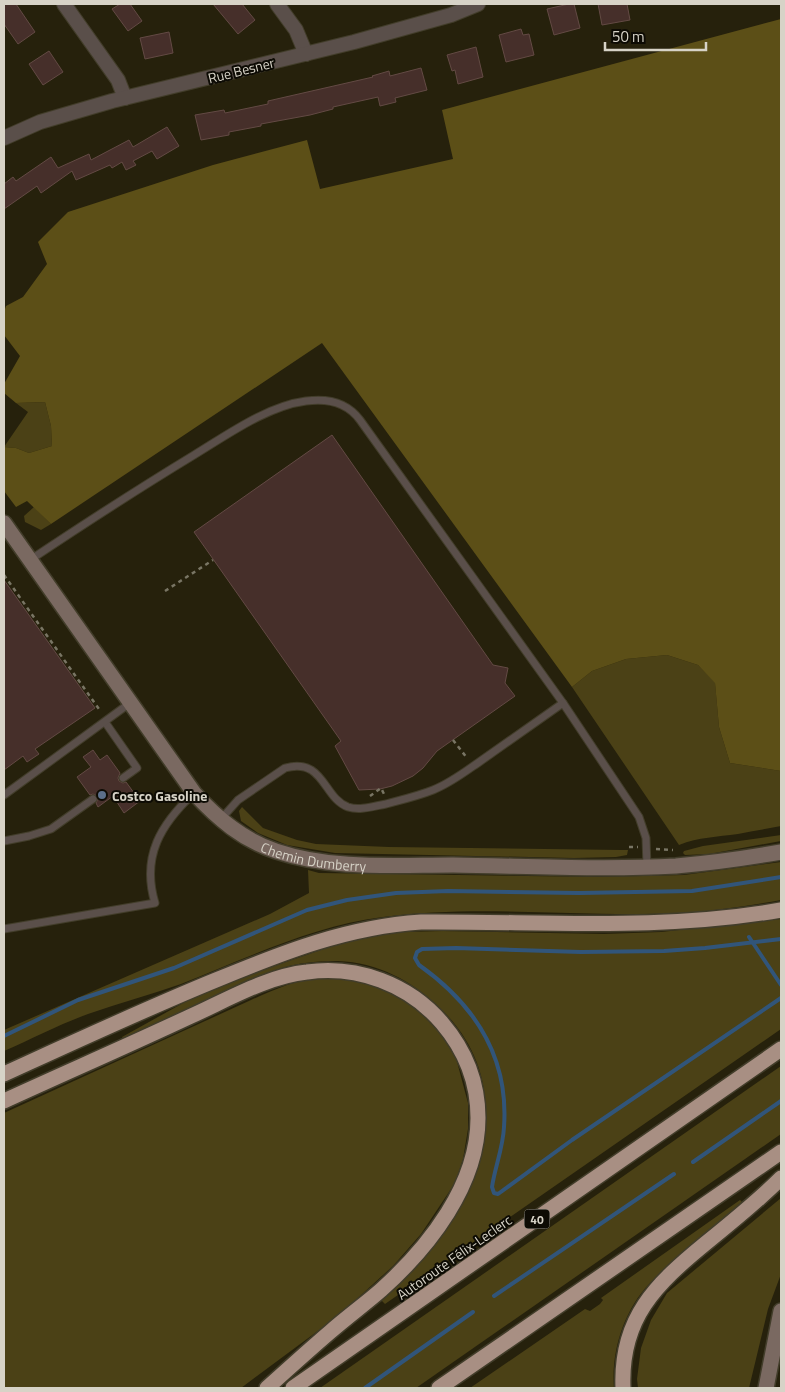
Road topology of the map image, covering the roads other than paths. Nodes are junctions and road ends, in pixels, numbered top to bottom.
1 (64, 4) edge
2 (277, 4) edge
3 (478, 4) edge
4 (306, 54) junction
5 (125, 98) junction
6 (4, 138) edge
7 (4, 523) edge
8 (30, 560) junction
9 (130, 704) junction
10 (563, 704) junction
11 (105, 722) junction
12 (123, 778) dead end
13 (194, 793) junction
14 (4, 795) edge
15 (93, 799) dead end
16 (220, 819) junction
17 (4, 840) edge
18 (781, 852) edge
19 (647, 867) junction
20 (781, 910) edge
21 (4, 929) edge
22 (781, 1049) edge
23 (4, 1074) edge
24 (4, 1101) edge
25 (781, 1152) edge
26 (781, 1178) edge
27 (781, 1311) edge
28 (777, 1329) junction
29 (267, 1388) edge
30 (293, 1388) edge
31 (439, 1388) edge
32 (623, 1388) edge
33 (756, 1388) edge
34 (766, 1388) edge

1 - 5 street
2 - 4 street
3 - 4 street, Rue Besner
4 - 5 street, Rue Besner
5 - 6 street, Rue Besner
7 - 8 street, Chemin Dumberry
8 - 9 street, Chemin Dumberry
8 - 10 lane
9 - 11 lane
9 - 13 street, Chemin Dumberry
10 - 16 lane
10 - 19 lane
11 - 12 lane
11 - 14 lane
13 - 16 street, Chemin Dumberry
13 - 21 lane
15 - 17 lane
16 - 19 street, Chemin Dumberry
18 - 19 street, Chemin Dumberry
20 - 23 highway
22 - 30 highway, Autoroute Félix-Leclerc / 40
24 - 29 highway
25 - 31 highway
26 - 32 highway
27 - 28 street
28 - 33 street
28 - 34 street

